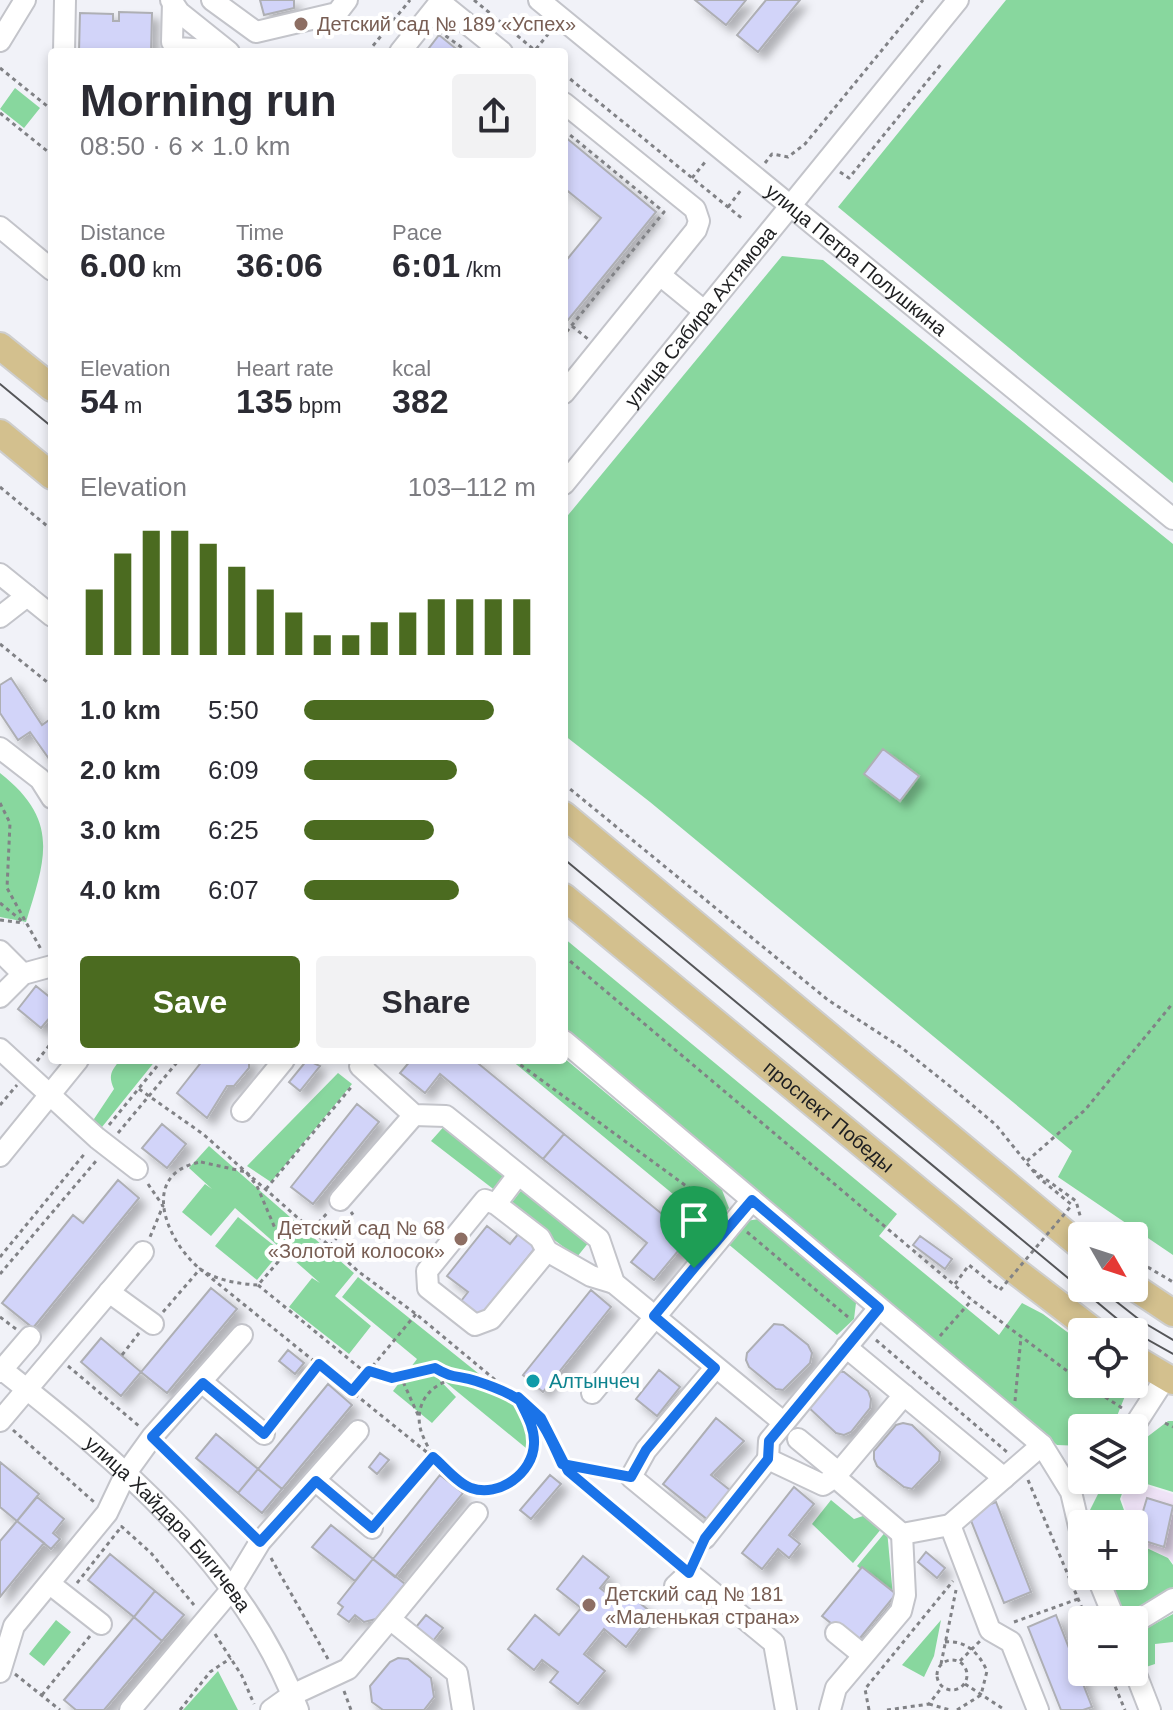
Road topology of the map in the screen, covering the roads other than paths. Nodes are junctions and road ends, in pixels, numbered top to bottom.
1 (25, 0) edge
2 (65, 0) edge
3 (212, 0) edge
4 (347, 0) edge
5 (539, 0) edge
6 (958, 0) edge
7 (172, 1) edge
8 (441, 1) edge
9 (0, 41) edge
10 (64, 48) edge
11 (176, 48) edge
12 (224, 48) edge
13 (403, 48) edge
14 (497, 48) edge
15 (568, 106) edge
16 (790, 206) junction
17 (0, 227) edge
18 (48, 267) edge
19 (660, 275) junction
20 (704, 311) junction
21 (0, 346) edge
22 (48, 385) edge
23 (568, 388) edge
24 (0, 433) edge
25 (48, 473) edge
26 (568, 479) edge
27 (1173, 519) edge
28 (0, 574) edge
29 (27, 596) junction
30 (48, 613) edge
31 (0, 617) edge
32 (0, 748) edge
33 (48, 792) edge
34 (568, 818) edge
35 (568, 900) edge
36 (0, 951) edge
37 (48, 966) edge
38 (23, 974) junction
39 (0, 997) edge
40 (568, 1044) edge
41 (0, 1049) edge
42 (75, 1064) edge
43 (281, 1064) edge
44 (365, 1065) edge
45 (50, 1094) junction
46 (242, 1111) dead end
47 (414, 1115) junction
48 (0, 1156) edge
49 (137, 1169) road end
50 (518, 1175) junction
51 (340, 1200) road end
52 (752, 1200) junction
53 (496, 1204) junction
54 (1068, 1223) edge
55 (547, 1251) junction
56 (143, 1252) road end
57 (614, 1283) junction
58 (109, 1292) junction
59 (1148, 1296) edge
60 (879, 1308) junction
61 (1173, 1313) edge
62 (654, 1316) junction
63 (1077, 1318) edge
64 (151, 1322) road end
65 (242, 1335) dead end
66 (30, 1337) road end
67 (846, 1347) junction
68 (1148, 1366) edge
69 (715, 1368) junction
70 (1, 1370) edge
71 (1170, 1379) edge
72 (203, 1383) junction
73 (26, 1388) junction
74 (592, 1393) dead end
75 (904, 1395) junction
76 (1144, 1414) edge
77 (0, 1421) edge
78 (783, 1422) junction
79 (358, 1431) dead end
80 (264, 1434) road end
81 (798, 1439) dead end
82 (1042, 1445) junction
83 (768, 1459) junction
84 (126, 1473) junction
85 (837, 1475) junction
86 (1068, 1475) edge
87 (1004, 1478) junction
88 (316, 1481) junction
89 (477, 1513) road end
90 (950, 1525) junction
91 (372, 1528) road end
92 (902, 1534) junction
93 (682, 1580) road end
94 (58, 1590) junction
95 (231, 1590) junction
96 (1173, 1599) edge
97 (1148, 1614) edge
98 (390, 1619) junction
99 (101, 1624) road end
100 (836, 1633) dead end
101 (863, 1655) junction
102 (2, 1668) edge
103 (1141, 1686) edge
104 (295, 1702) edge
105 (130, 1710) edge
106 (271, 1710) edge
107 (463, 1710) edge
108 (786, 1710) edge
109 (830, 1710) edge
110 (1038, 1710) edge
111 (1150, 1710) edge

1 - 9 street
2 - 10 street
3 - 4 street
5 - 16 street, улица Петра Полушкина
6 - 16 street, улица Сабира Ахтямова
7 - 11 street
7 - 12 street
8 - 13 street
8 - 14 street
15 - 19 street
16 - 20 street, улица Сабира Ахтямова
16 - 27 street, улица Петра Полушкина
17 - 18 street
19 - 20 street
19 - 23 street
20 - 26 street, улица Сабира Ахтямова
21 - 22 main road
24 - 25 main road
28 - 29 street
29 - 30 street
29 - 31 street
32 - 33 street
34 - 54 main road
35 - 63 main road, проспект Победы
36 - 38 street
37 - 38 street
38 - 39 street
40 - 52 street
41 - 45 street
42 - 45 street
43 - 46 street
44 - 47 street
45 - 48 street
45 - 49 street
47 - 50 street
47 - 51 street
50 - 53 street
50 - 57 street
52 - 60 street
52 - 62 street
53 - 55 street
53 - 55 street
55 - 57 street
56 - 58 street
57 - 62 street
58 - 64 street
58 - 73 street
59 - 61 main road
60 - 67 street
60 - 82 street
62 - 69 street
62 - 74 street
65 - 72 street
66 - 70 street
67 - 75 street
67 - 78 street
68 - 71 main road
69 - 78 street
69 - 83 street
70 - 73 street, улица Хайдара Бигичева
71 - 76 street
72 - 80 street
72 - 84 street
73 - 77 street
73 - 84 street, улица Хайдара Бигичева
75 - 85 street
75 - 87 street
78 - 83 street
79 - 88 street
81 - 85 street
82 - 86 street
82 - 87 street
83 - 85 street
84 - 94 street
84 - 95 street, улица Хайдара Бигичева
85 - 92 street
87 - 90 street
88 - 91 street
88 - 95 street
89 - 98 street
90 - 92 street
90 - 110 street
92 - 101 street
93 - 108 street
94 - 99 street
94 - 102 street
95 - 104 street, улица Хайдара Бигичева
95 - 105 street
96 - 97 street
98 - 104 street
98 - 107 street
100 - 101 street
101 - 109 street
103 - 111 street
104 - 106 street

